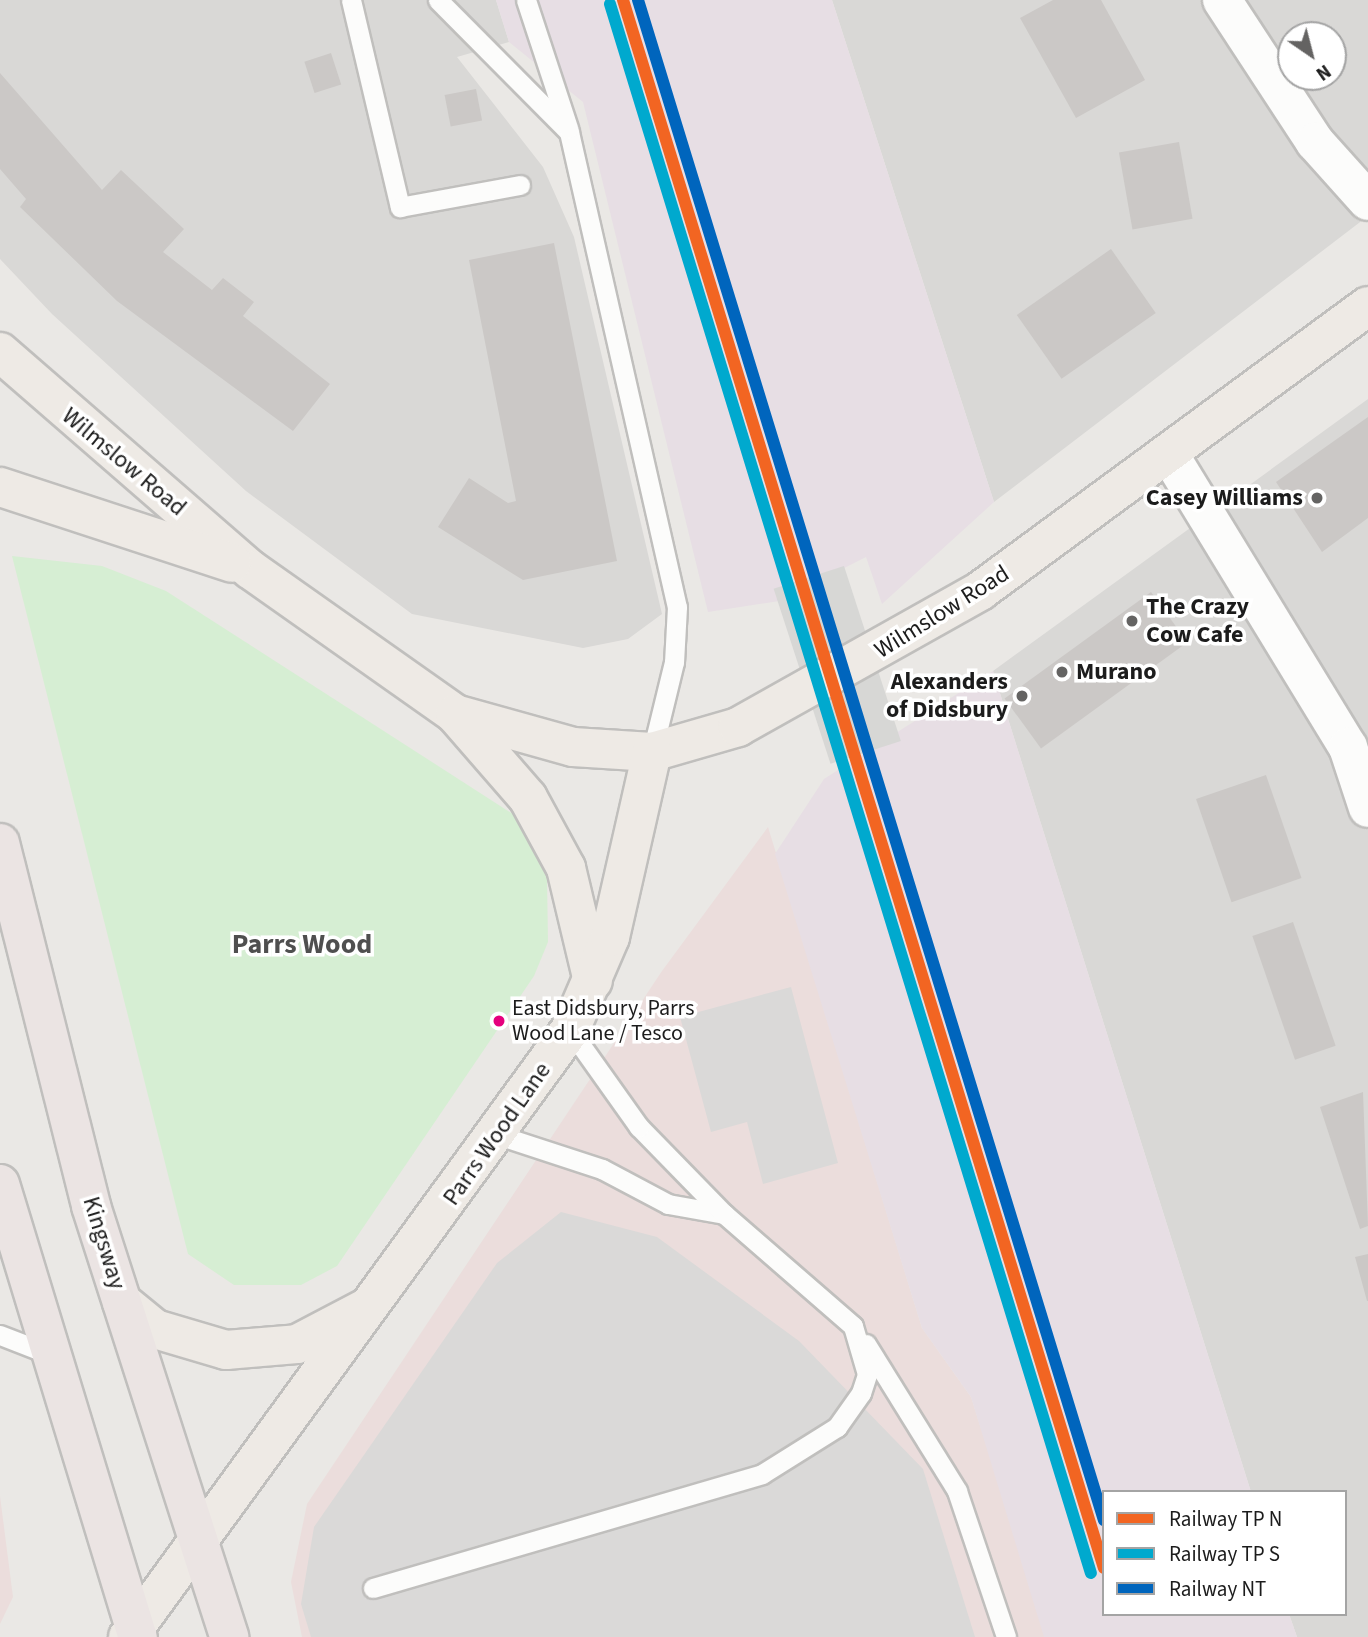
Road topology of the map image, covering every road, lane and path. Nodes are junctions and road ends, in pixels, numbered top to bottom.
1 (351, 0) edge
2 (438, 0) edge
3 (526, 0) edge
4 (1222, 0) edge
5 (569, 132) junction
6 (520, 185) dead end
7 (1368, 201) edge
8 (1368, 306) edge
9 (0, 352) edge
10 (1169, 454) junction
11 (0, 487) edge
12 (251, 570) junction
13 (455, 714) junction
14 (652, 752) junction
15 (1368, 808) edge
16 (0, 843) edge
17 (594, 987) junction
18 (570, 1030) junction
19 (498, 1135) junction
20 (0, 1184) edge
21 (724, 1214) junction
22 (122, 1302) junction
23 (374, 1304) junction
24 (853, 1326) junction
25 (0, 1335) edge
26 (49, 1354) junction
27 (200, 1540) junction
28 (373, 1588) dead end
29 (134, 1634) edge
30 (229, 1637) edge
31 (1006, 1637) edge

1 - 6 lane
2 - 5 lane
3 - 5 lane
4 - 7 street
5 - 14 lane
8 - 10 main road, Wilmslow Road
9 - 12 main road, Wilmslow Road
10 - 14 main road, Wilmslow Road
10 - 15 street
11 - 12 main road, Wilmslow Road
12 - 13 main road, Wilmslow Road
13 - 14 main road, Wilmslow Road
13 - 17 main road, Wilmslow Road
14 - 17 main road, Parrs Wood Lane
16 - 22 highway, Kingsway
17 - 18 main road, Parrs Wood Lane
18 - 19 main road, Parrs Wood Lane
18 - 21 lane
19 - 21 lane
19 - 23 main road, Parrs Wood Lane
20 - 26 highway
21 - 24 lane
22 - 23 main road, Parrs Wood Lane
22 - 27 highway, Kingsway
23 - 27 main road, Parrs Wood Lane
24 - 28 lane
24 - 31 lane
25 - 26 lane
26 - 29 highway
27 - 29 main road, Parrs Wood Lane
27 - 30 highway, Kingsway

